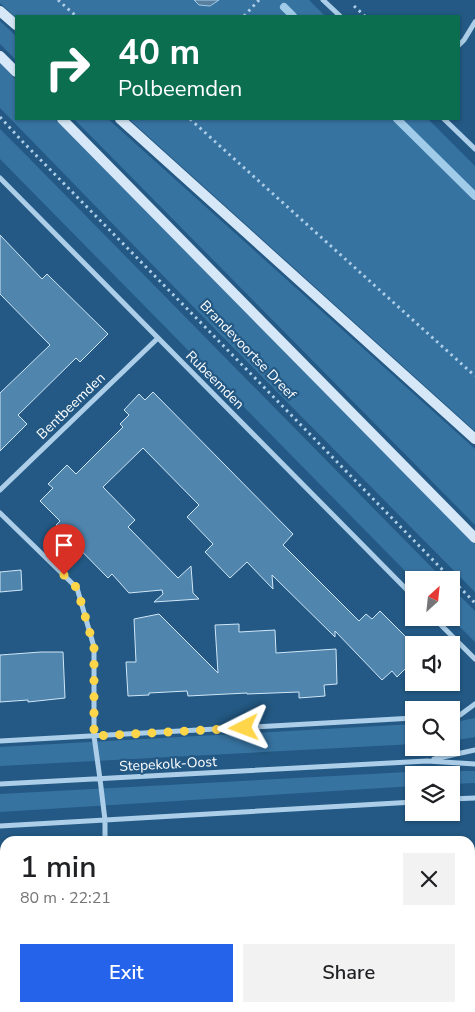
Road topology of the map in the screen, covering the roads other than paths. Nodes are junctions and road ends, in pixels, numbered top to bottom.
1 (323, 0) edge
2 (0, 11) edge
3 (339, 15) edge
4 (475, 22) edge
5 (15, 24) edge
6 (460, 44) edge
7 (0, 56) edge
8 (15, 71) edge
9 (63, 120) edge
10 (121, 120) edge
11 (445, 120) edge
12 (475, 149) edge
13 (0, 178) edge
14 (158, 338) junction
15 (475, 439) edge
16 (0, 490) edge
17 (0, 513) edge
18 (475, 538) edge
19 (405, 588) edge
20 (442, 626) edge
21 (475, 659) edge
22 (475, 704) edge
23 (460, 715) edge
24 (405, 719) edge
25 (94, 736) junction
26 (0, 741) edge
27 (475, 750) edge
28 (427, 761) junction
29 (475, 764) edge
30 (100, 779) junction
31 (0, 784) edge
32 (475, 798) edge
33 (460, 799) edge
34 (405, 803) edge
35 (105, 820) junction
36 (0, 826) edge
37 (105, 836) edge

1 - 3 street
2 - 5 main road
4 - 6 street
7 - 8 main road
9 - 18 main road
10 - 15 main road
11 - 12 street
13 - 14 street, Rubeemden
14 - 16 street, Bentbeemden
14 - 19 street, Rubeemden
17 - 25 street
20 - 21 street
22 - 23 street
24 - 25 street
25 - 26 street
25 - 30 street
27 - 28 street, Stepekolk-Oost
28 - 29 street, Stepekolk-Oost
28 - 30 street, Stepekolk-Oost
30 - 31 street, Stepekolk-Oost
30 - 35 street
32 - 33 street
34 - 35 street
35 - 36 street
35 - 37 street

